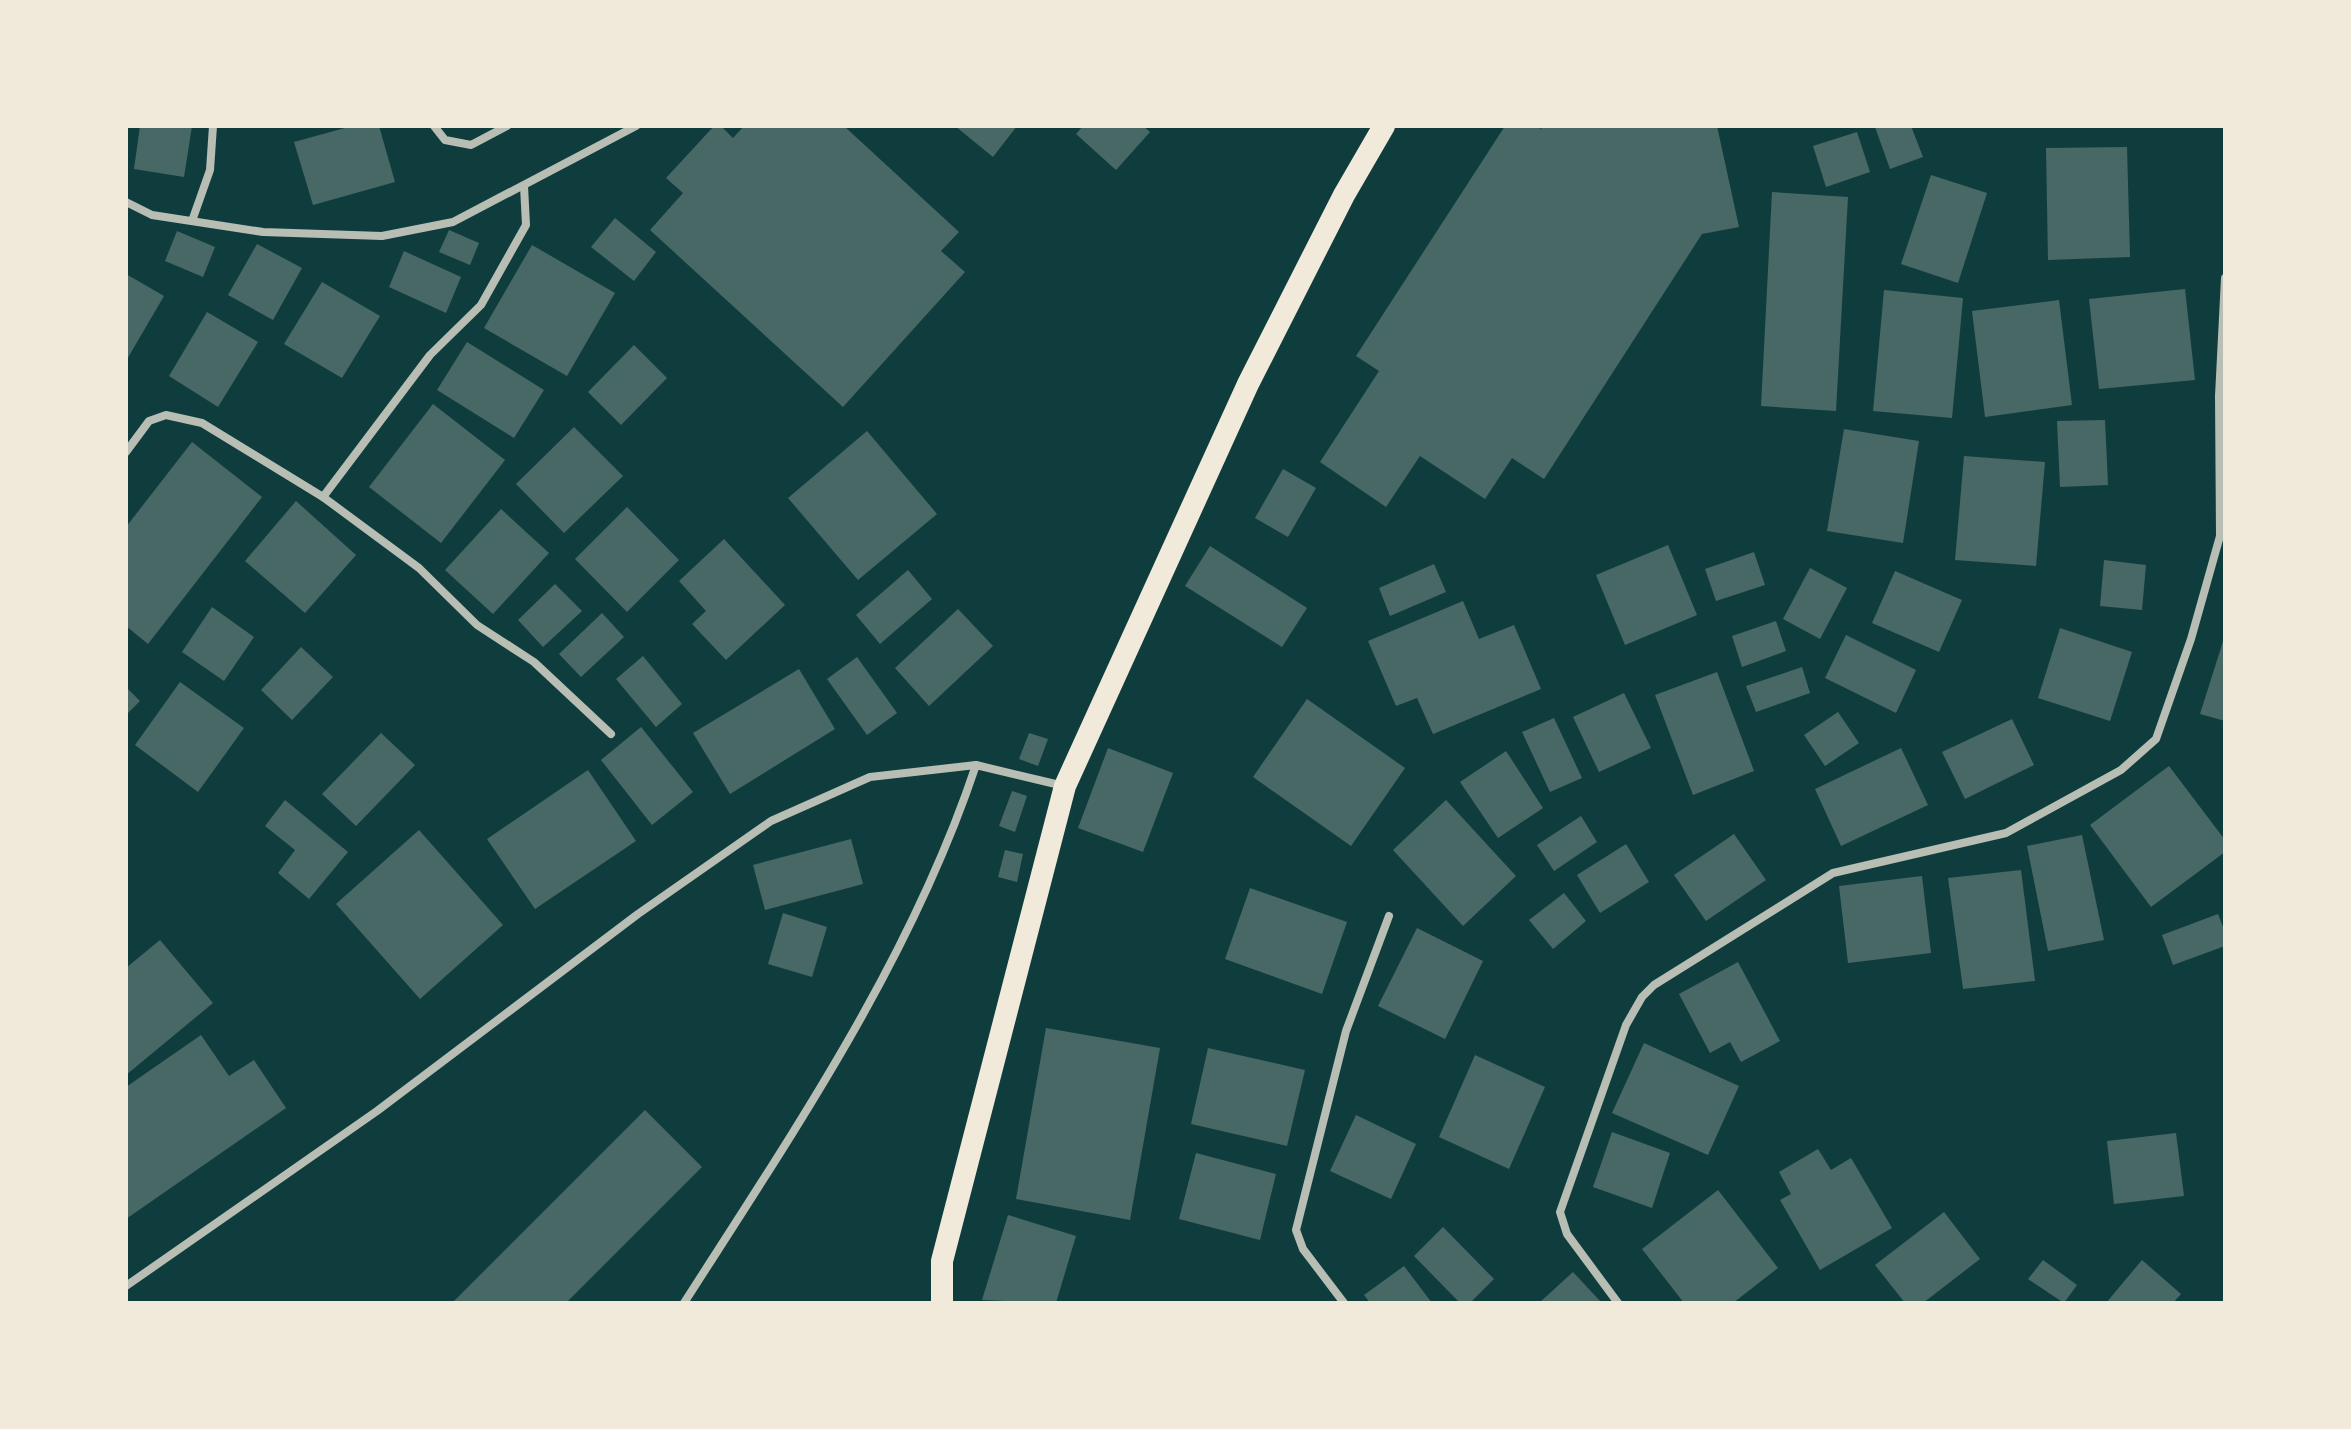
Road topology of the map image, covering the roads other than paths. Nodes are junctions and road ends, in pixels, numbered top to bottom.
1 (213, 126) edge
2 (434, 126) edge
3 (507, 126) edge
4 (636, 126) edge
5 (1384, 126) edge
6 (524, 186) junction
7 (126, 202) edge
8 (192, 221) junction
9 (2225, 278) edge
10 (126, 452) edge
11 (323, 497) junction
12 (611, 734) dead end
13 (976, 765) junction
14 (1065, 786) junction
15 (1389, 916) dead end
16 (126, 1286) edge
17 (684, 1303) edge
18 (942, 1303) edge
19 (1344, 1303) edge
20 (1618, 1303) edge

1 - 8 street
2 - 3 street
4 - 6 street
5 - 14 highway
6 - 8 street
6 - 11 street
7 - 8 street
9 - 20 street
10 - 11 street
11 - 12 street
13 - 14 street
13 - 16 street
13 - 17 street
14 - 18 highway
15 - 19 street

